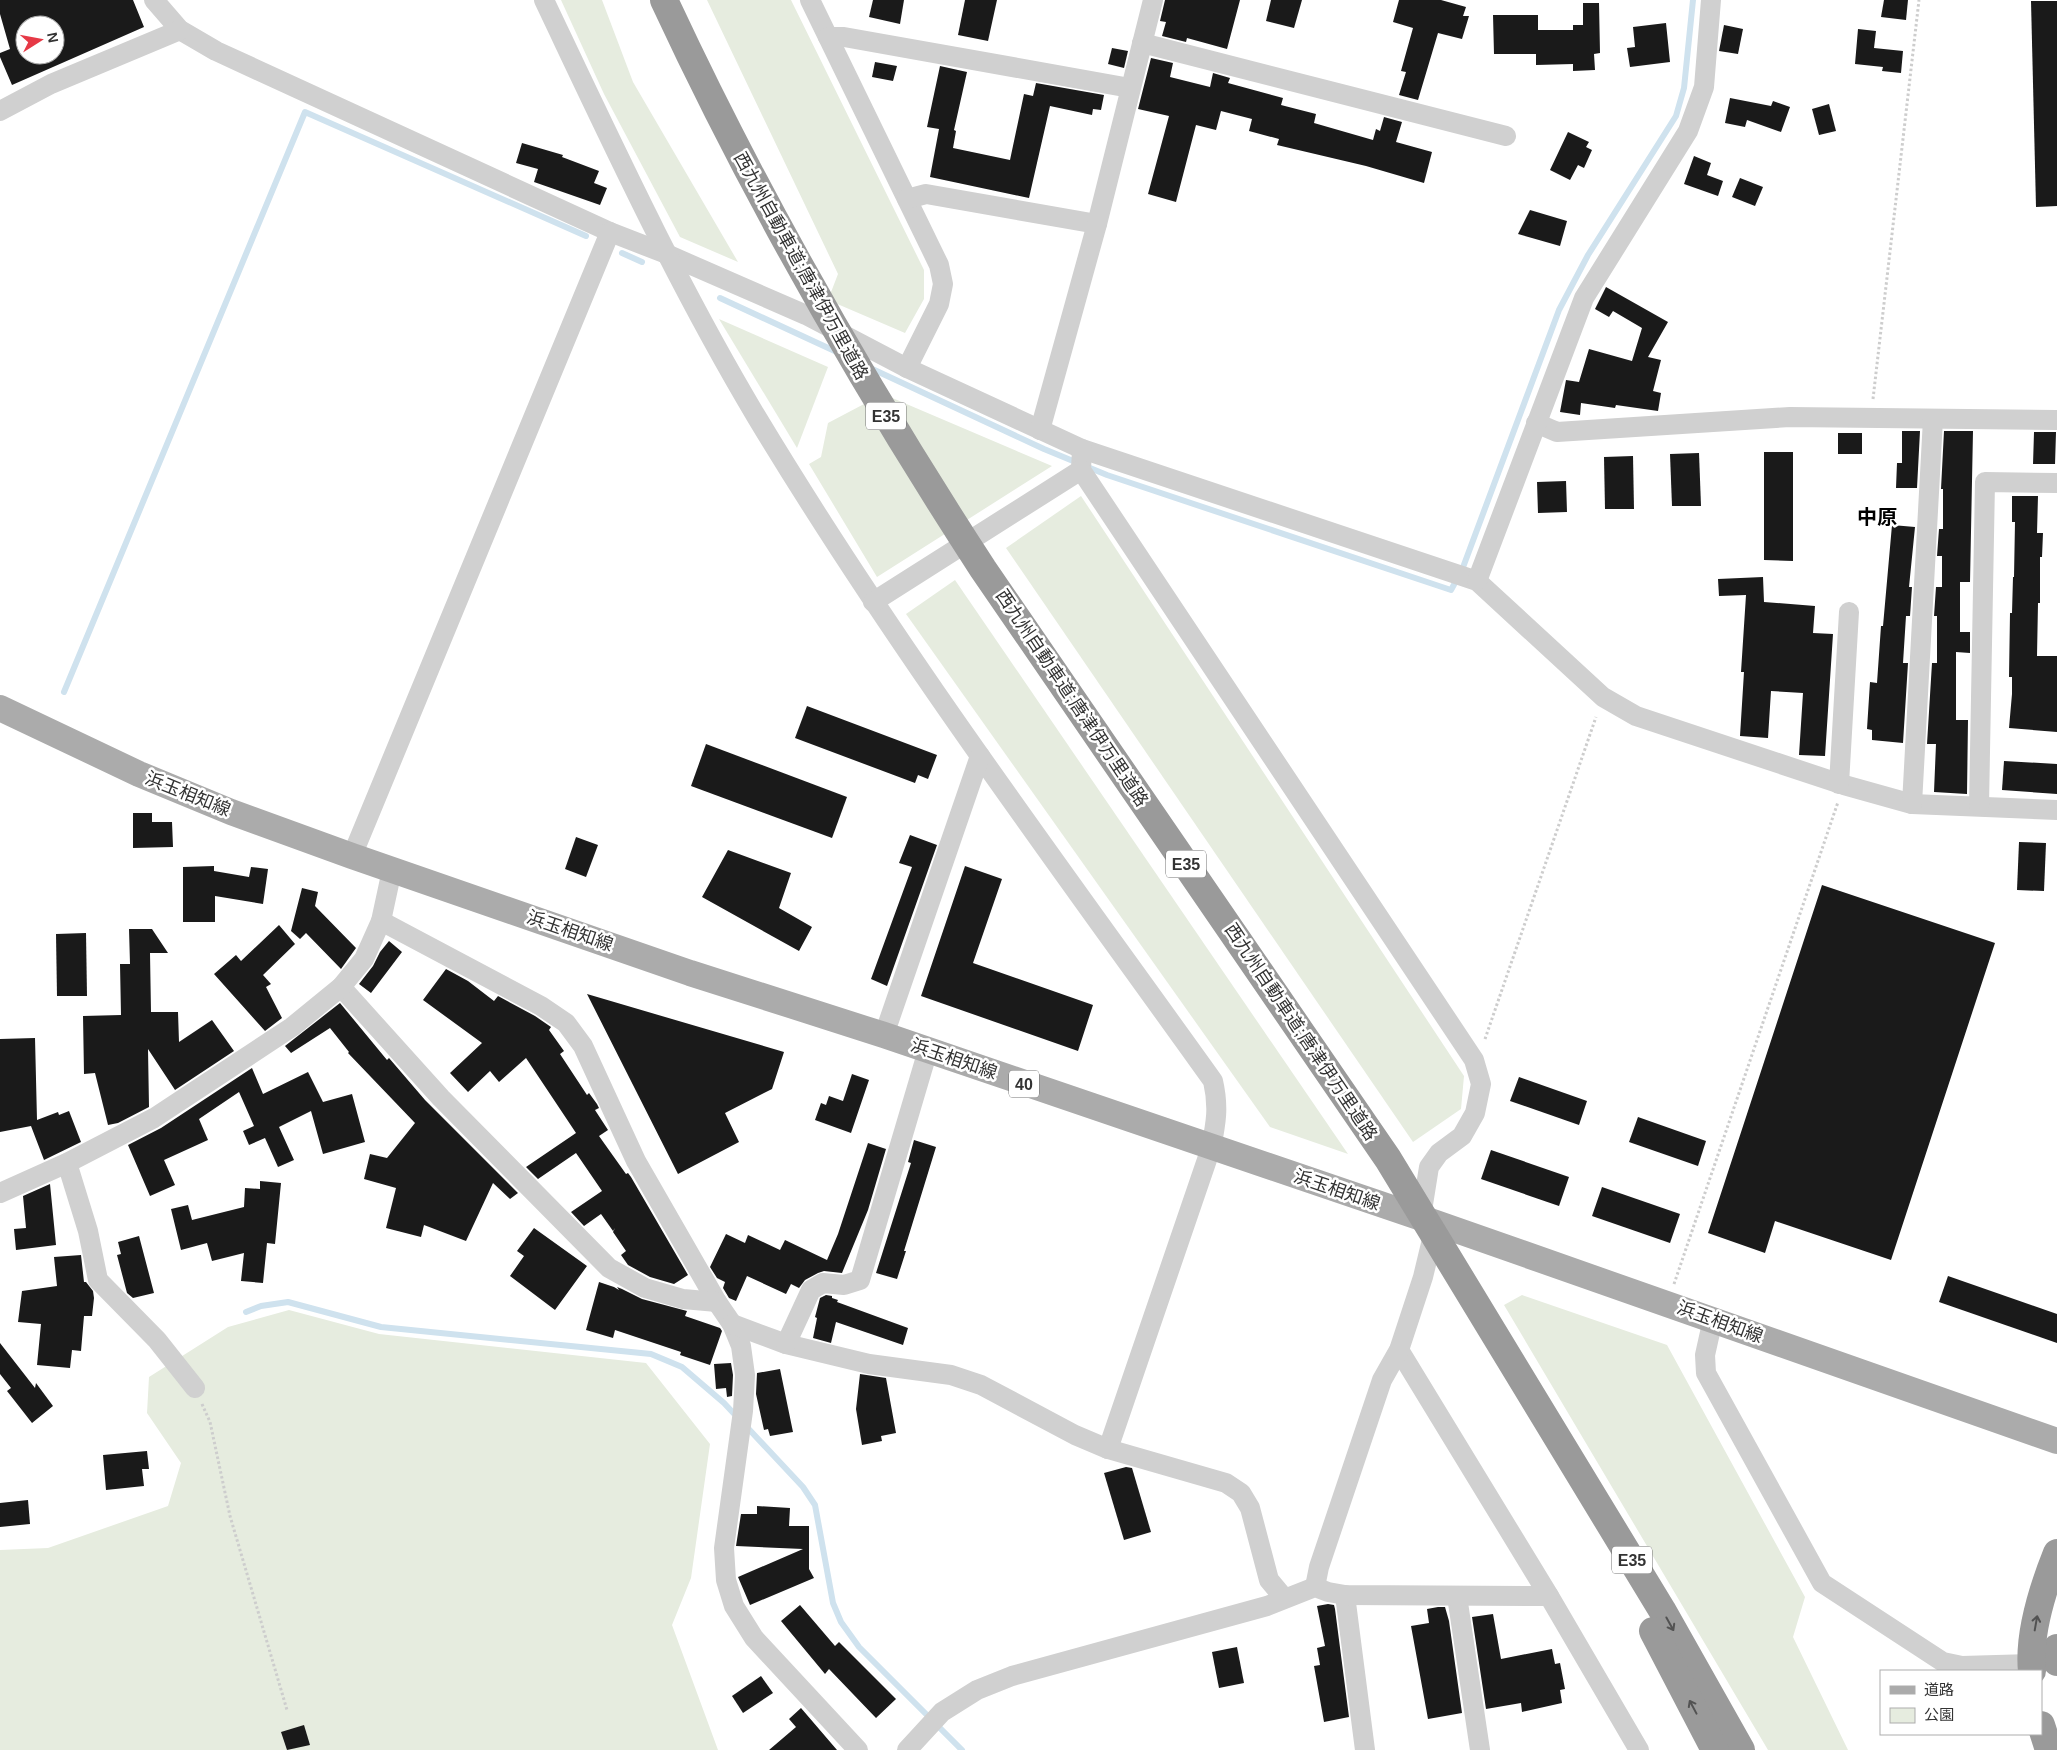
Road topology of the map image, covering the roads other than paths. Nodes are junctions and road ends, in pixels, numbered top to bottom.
1 (154, 0) edge
2 (544, 0) edge
3 (664, 0) edge
4 (810, 0) edge
5 (1153, 0) edge
6 (1711, 0) edge
7 (180, 30) junction
8 (828, 37) junction
9 (1142, 43) junction
10 (1130, 88) junction
11 (0, 111) edge
12 (1506, 136) dead end
13 (907, 199) junction
14 (1097, 224) junction
15 (610, 232) junction
16 (664, 253) junction
17 (907, 368) junction
18 (1933, 419) junction
19 (2057, 420) edge
20 (1536, 423) junction
21 (1040, 430) junction
22 (1082, 449) junction
23 (1081, 470) junction
24 (2057, 483) edge
25 (1474, 580) junction
26 (873, 602) junction
27 (1849, 612) dead end
28 (0, 708) edge
29 (980, 756) junction
30 (1842, 784) junction
31 (1912, 804) junction
32 (1979, 806) junction
33 (2057, 810) edge
34 (352, 856) junction
35 (392, 870) junction
36 (381, 921) junction
37 (341, 986) junction
38 (884, 1035) junction
39 (928, 1050) junction
40 (1211, 1148) junction
41 (66, 1163) junction
42 (0, 1193) edge
43 (1428, 1221) junction
44 (716, 1302) junction
45 (1713, 1319) junction
46 (732, 1324) junction
47 (786, 1344) junction
48 (1399, 1350) junction
49 (1518, 1372) junction
50 (195, 1388) road end
51 (2057, 1441) edge
52 (1108, 1449) junction
53 (2057, 1553) edge
54 (1315, 1587) junction
55 (1345, 1595) junction
56 (1457, 1596) junction
57 (1549, 1596) junction
58 (1284, 1598) junction
59 (2057, 1648) edge
60 (2040, 1665) edge
61 (2042, 1728) edge
62 (858, 1750) edge
63 (907, 1750) edge
64 (1365, 1750) edge
65 (1480, 1750) edge
66 (1638, 1750) edge
67 (1715, 1750) edge
68 (1741, 1750) edge
69 (2049, 1750) edge

1 - 7 street
2 - 16 street
3 - 49 highway, 西九州自動車道;唐津伊万里道路 / E35
4 - 8 street
5 - 9 street
6 - 20 street
7 - 11 street
7 - 15 street
8 - 10 street
8 - 13 street
9 - 10 street
9 - 12 street
10 - 14 street
13 - 14 street
13 - 17 street
14 - 21 street
15 - 16 street
15 - 34 street
16 - 17 street
16 - 26 street
17 - 21 street
18 - 19 street
18 - 20 street
18 - 31 street
20 - 25 street
21 - 22 street
22 - 23 street
22 - 25 street
23 - 26 street
23 - 43 street
24 - 32 street
25 - 30 street
26 - 29 street
27 - 30 street
28 - 34 main road, 浜玉相知線 / 40
29 - 38 street
29 - 40 street
30 - 31 street
31 - 32 street
32 - 33 street
34 - 35 main road, 浜玉相知線 / 40
35 - 36 street
35 - 38 main road, 浜玉相知線 / 40
36 - 37 street
36 - 44 street
37 - 41 street
37 - 44 street
38 - 39 main road, 浜玉相知線 / 40
39 - 40 main road, 浜玉相知線 / 40
39 - 47 street
40 - 43 main road, 浜玉相知線 / 40
40 - 52 street
41 - 42 street
41 - 50 street
43 - 45 main road, 浜玉相知線 / 40
43 - 48 street
44 - 46 street
45 - 51 main road, 浜玉相知線 / 40
45 - 60 street
46 - 47 street
46 - 62 street
47 - 52 street
48 - 54 street
48 - 57 street
67 -> 49 highway, 西九州自動車道;唐津伊万里道路 / E35
49 -> 68 highway, 西九州自動車道;唐津伊万里道路 / E35
52 - 58 street
60 -> 53 highway
54 - 55 street
54 - 58 street
55 - 56 street
55 - 64 street
56 - 57 street
56 - 65 street
57 - 66 street
58 - 63 street
59 - 60 highway
61 - 69 highway

